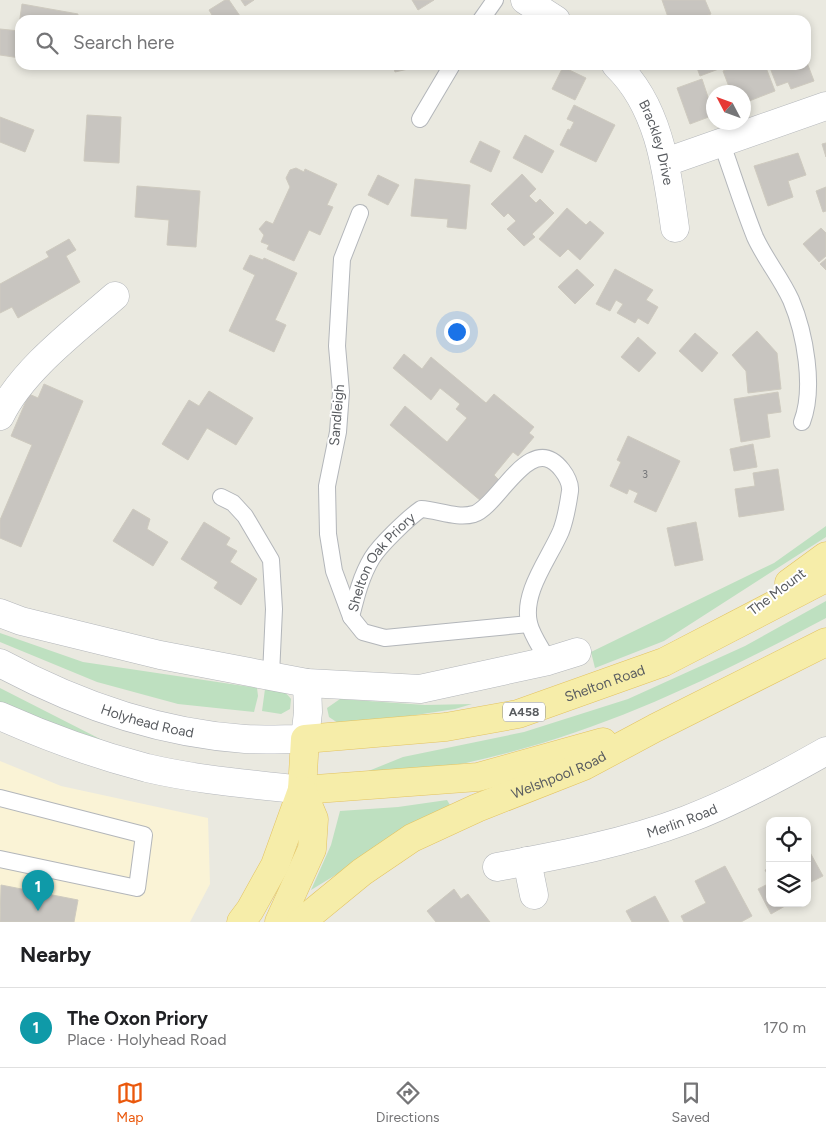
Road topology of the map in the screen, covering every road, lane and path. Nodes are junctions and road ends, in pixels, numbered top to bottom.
1 (495, 0) edge
2 (525, 0) edge
3 (484, 15) edge
4 (548, 15) edge
5 (449, 70) edge
6 (622, 70) edge
7 (826, 106) edge
8 (420, 119) dead end
9 (722, 144) junction
10 (666, 162) junction
11 (360, 213) dead end
12 (675, 228) dead end
13 (115, 296) dead end
14 (0, 416) edge
15 (802, 422) dead end
16 (221, 497) dead end
17 (826, 556) edge
18 (826, 578) edge
19 (0, 613) edge
20 (351, 617) junction
21 (529, 624) junction
22 (728, 629) junction
23 (826, 642) edge
24 (577, 652) dead end
25 (548, 660) junction
26 (0, 664) edge
27 (271, 675) junction
28 (307, 683) junction
29 (0, 716) edge
30 (655, 728) junction
31 (305, 739) junction
32 (826, 751) edge
33 (302, 790) junction
34 (0, 798) edge
35 (0, 859) edge
36 (527, 861) junction
37 (497, 867) dead end
38 (534, 895) dead end
39 (241, 922) edge
40 (279, 922) edge
41 (301, 922) edge

1 - 3 lane
2 - 4 street
5 - 8 lane
6 - 10 street, Brackley Drive
7 - 9 street
9 - 10 street
9 - 15 lane
10 - 12 street, Brackley Drive
11 - 20 lane, Sandleigh
13 - 14 street
16 - 27 lane
17 - 22 main road, The Mount / A458
18 - 22 main road, Shelton Road / A458
19 - 27 street
20 - 21 lane, Shelton Oak Priory
20 - 21 lane, Shelton Oak Priory
21 - 25 lane, Shelton Oak Priory
22 - 31 main road, Shelton Road / A458
23 - 30 main road, Welshpool Road
24 - 25 street
25 - 28 street
26 - 31 street, Holyhead Road
27 - 28 street
28 - 31 street
29 - 33 street
30 - 33 main road
30 - 41 main road, Welshpool Road
31 - 33 main road
32 - 36 street, Merlin Road
33 - 39 main road
33 - 40 main road
34 - 35 lane
36 - 37 street, Merlin Road
36 - 38 street

